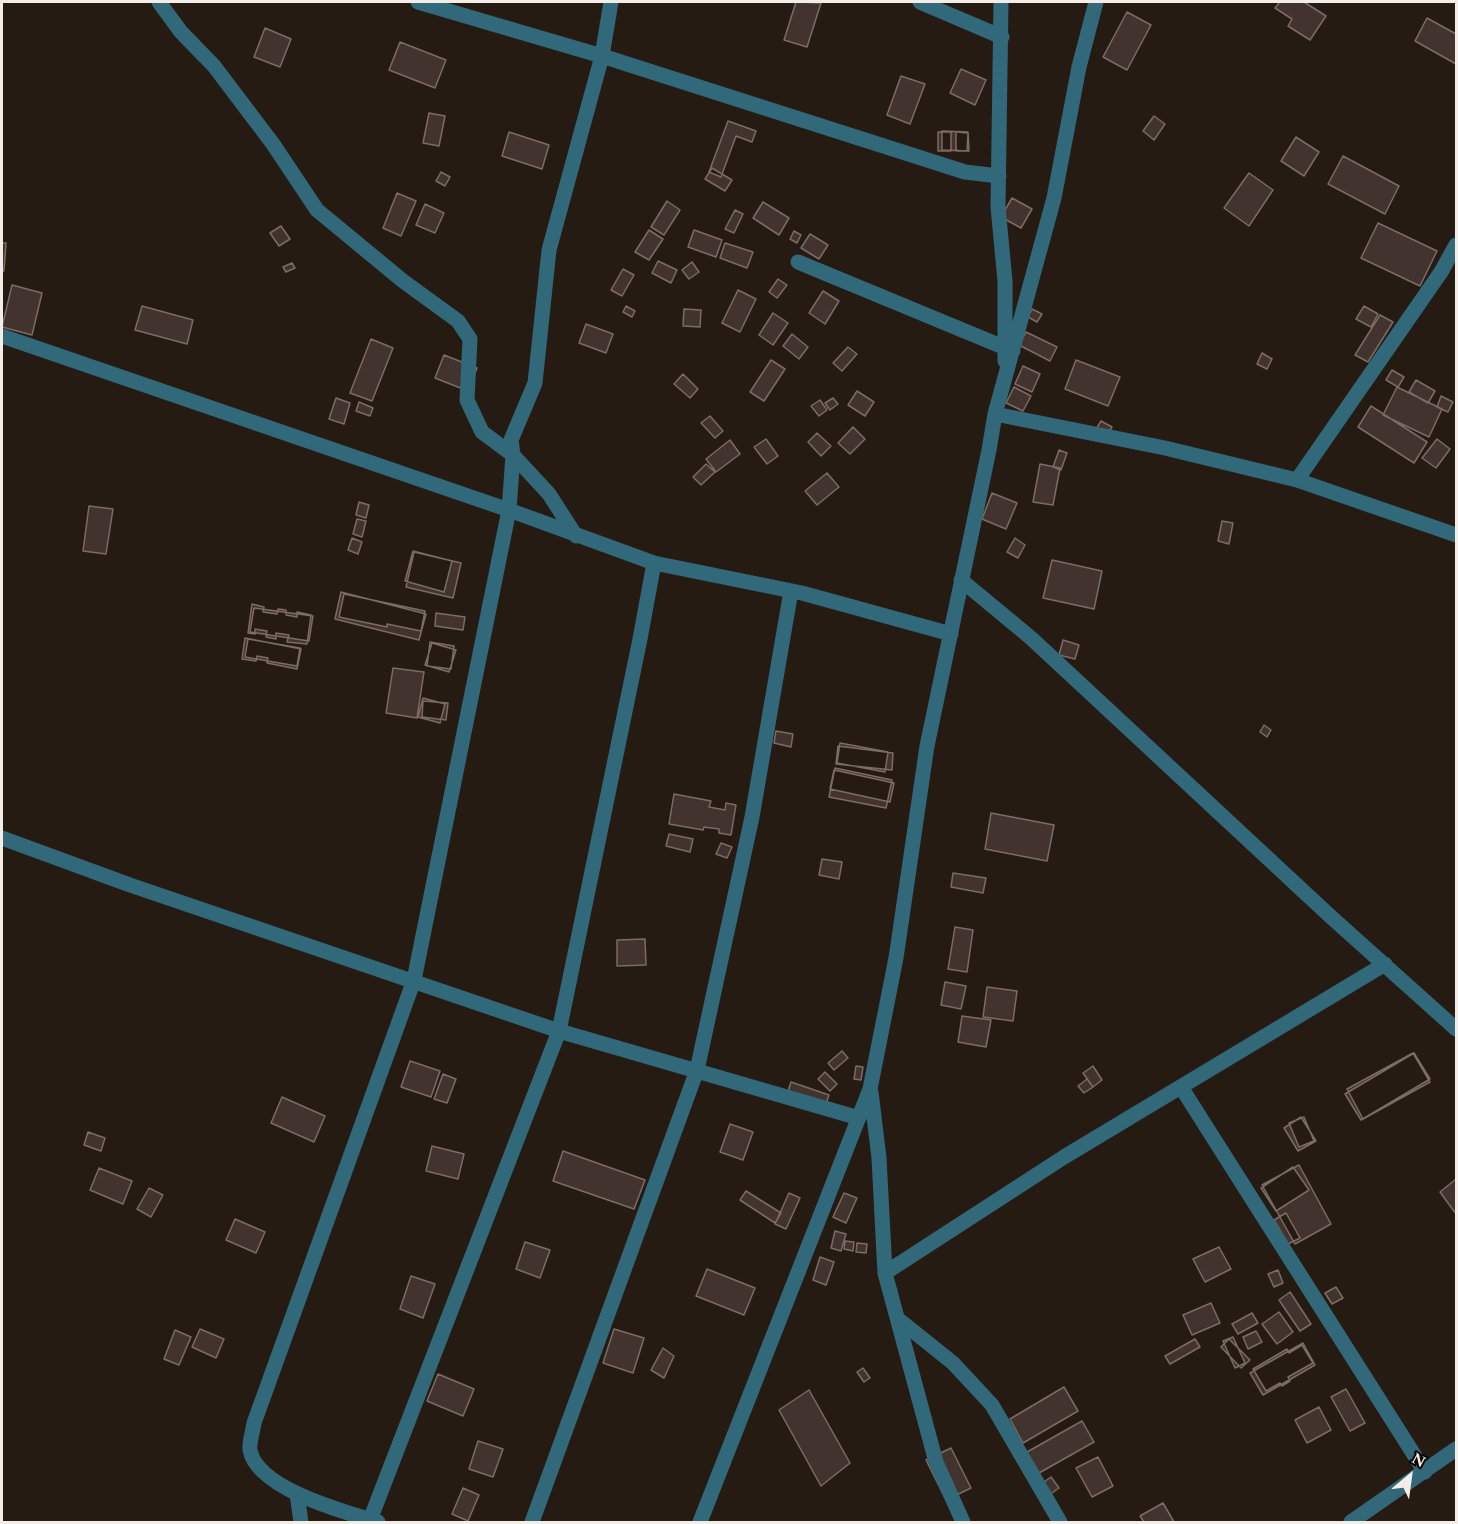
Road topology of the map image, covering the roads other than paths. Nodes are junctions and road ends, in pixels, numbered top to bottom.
1 (159, 2) edge
2 (418, 2) edge
3 (611, 2) edge
4 (920, 2) edge
5 (1001, 2) edge
6 (1096, 2) edge
7 (1002, 37) junction
8 (602, 56) junction
9 (999, 176) junction
10 (1456, 245) edge
11 (798, 262) dead end
12 (2, 336) edge
13 (1009, 350) junction
14 (995, 414) junction
15 (513, 455) junction
16 (1297, 480) junction
17 (509, 510) junction
18 (1456, 535) edge
19 (576, 536) junction
20 (654, 563) junction
21 (962, 580) junction
22 (791, 591) junction
23 (951, 634) junction
24 (2, 838) edge
25 (1385, 964) junction
26 (414, 980) junction
27 (1456, 1029) edge
28 (559, 1031) junction
29 (697, 1071) junction
30 (1180, 1087) junction
31 (870, 1089) junction
32 (859, 1118) junction
33 (885, 1273) junction
34 (898, 1319) junction
35 (1456, 1449) edge
36 (1425, 1472) junction
37 (297, 1494) junction
38 (374, 1521) edge
39 (301, 1522) edge
40 (532, 1522) edge
41 (700, 1522) edge
42 (963, 1522) edge
43 (1060, 1522) edge
44 (1351, 1522) edge

1 - 15 street
2 - 8 street
3 - 8 street
4 - 7 street
5 - 7 street
6 - 13 street
7 - 9 street
8 - 9 street
8 - 15 street
9 - 13 street
10 - 16 street
11 - 13 street
12 - 17 street
13 - 14 street
14 - 16 street
14 - 21 street
15 - 17 street
15 - 19 street
16 - 18 street
17 - 19 street
17 - 26 street
19 - 20 street
20 - 22 street
20 - 28 street
21 - 23 street
21 - 25 street
22 - 23 street
22 - 29 street
23 - 31 street
24 - 26 street
25 - 27 street
25 - 30 street
26 - 28 street
26 - 37 street
28 - 29 street
28 - 38 street
29 - 32 street
29 - 40 street
30 - 33 street
30 - 36 street
31 - 32 street
31 - 33 street
32 - 41 street
33 - 34 street
34 - 42 street
34 - 43 street
35 - 36 street
36 - 44 street
37 - 38 street
37 - 39 street

